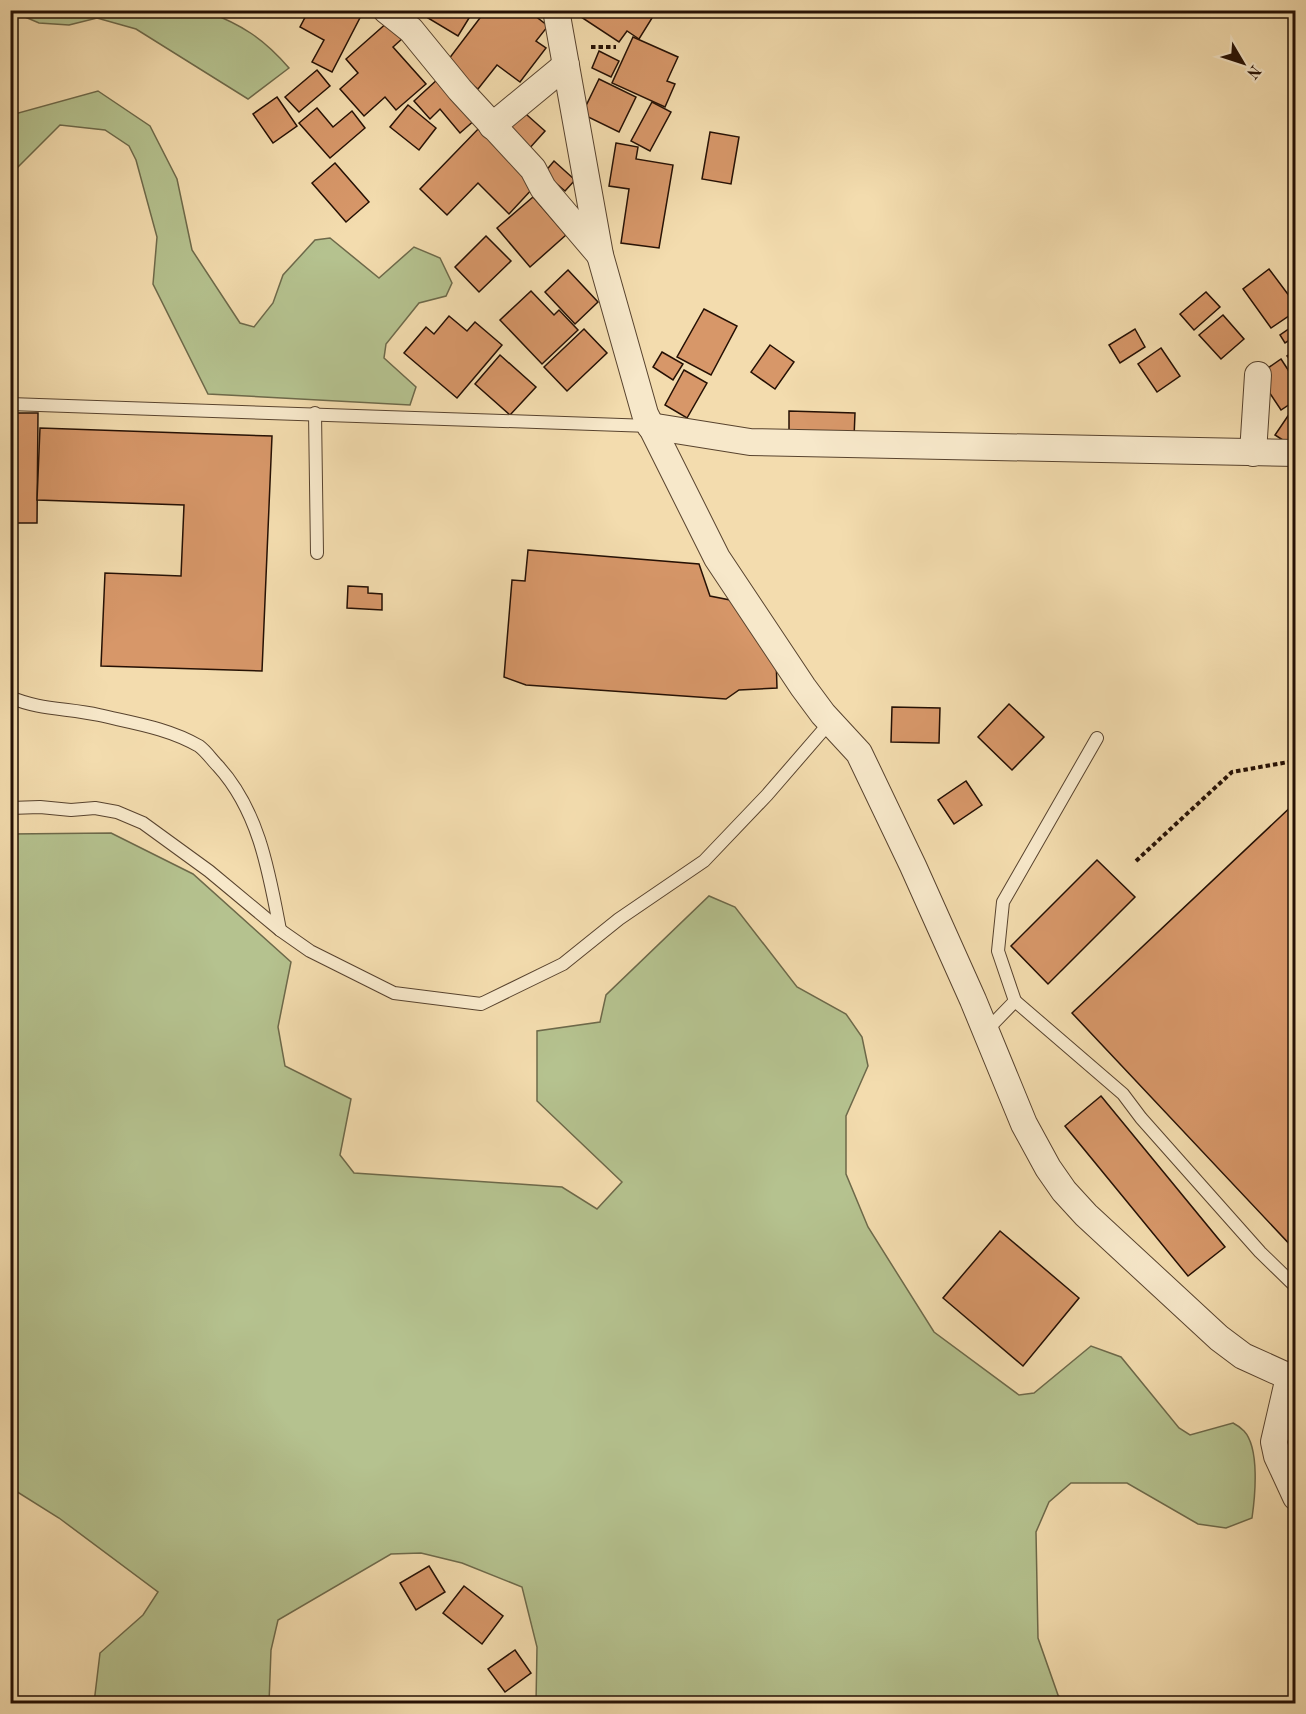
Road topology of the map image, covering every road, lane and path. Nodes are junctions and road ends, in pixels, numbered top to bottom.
1 (386, 10) edge
2 (556, 10) edge
3 (566, 65) junction
4 (492, 126) junction
5 (600, 255) junction
6 (1258, 375) dead end
7 (10, 404) edge
8 (315, 413) junction
9 (650, 426) junction
10 (1252, 453) junction
11 (1296, 453) edge
12 (317, 553) dead end
13 (10, 697) edge
14 (831, 721) junction
15 (1097, 738) dead end
16 (1296, 763) edge
17 (10, 808) edge
18 (1136, 861) dead end
19 (280, 930) junction
20 (1015, 1001) junction
21 (985, 1032) junction
22 (1296, 1287) edge
23 (1292, 1378) edge
24 (1296, 1497) edge

1 - 4 street
2 - 3 street
3 - 4 street
3 - 5 street
4 - 5 street
5 - 9 street
6 - 10 street
7 - 8 lane
8 - 9 lane
8 - 12 lane
9 - 10 street
9 - 14 street
10 - 11 street
13 - 19 lane
14 - 19 lane
14 - 21 street
15 - 20 lane
16 - 18 path
17 - 19 lane
20 - 21 lane
20 - 22 lane
21 - 23 street
23 - 24 street

